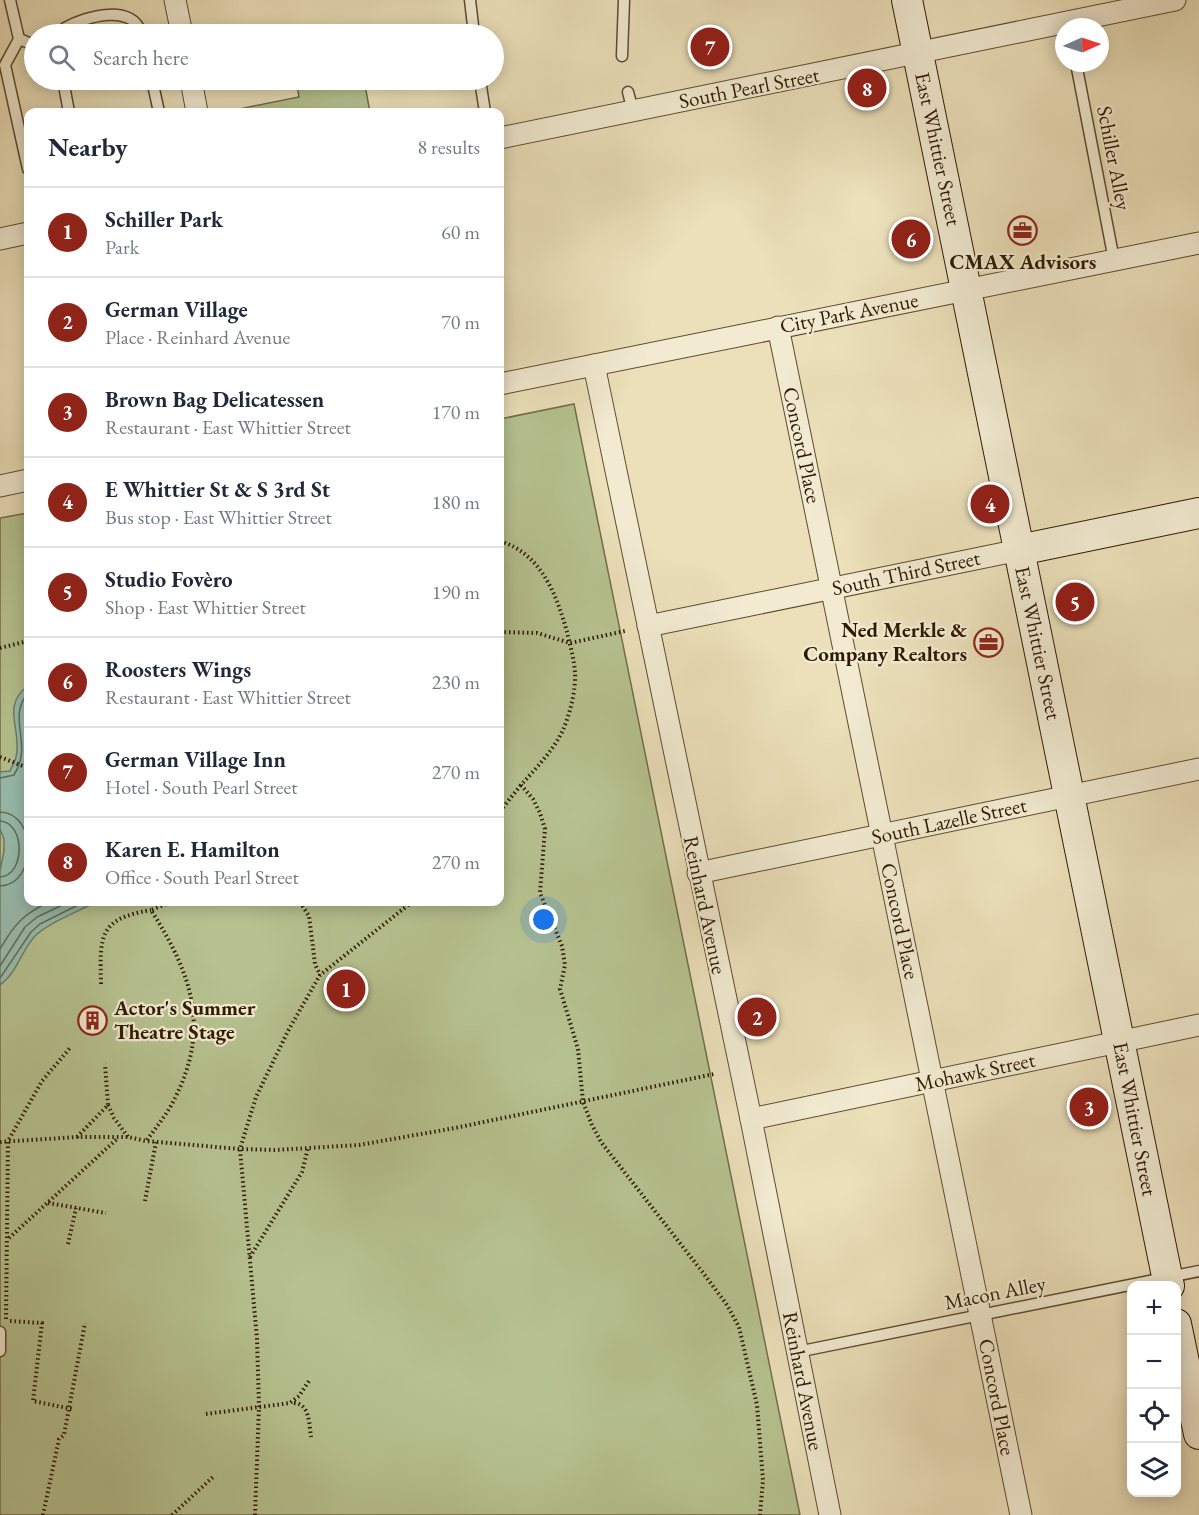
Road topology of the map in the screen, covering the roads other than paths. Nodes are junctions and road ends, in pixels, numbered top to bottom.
1 (10, 0) edge
2 (175, 0) edge
3 (470, 0) edge
4 (624, 0) edge
5 (908, 0) edge
6 (1175, 0) edge
7 (1096, 18) edge
8 (72, 24) edge
9 (138, 24) edge
10 (180, 24) edge
11 (473, 24) edge
12 (1055, 27) edge
13 (19, 39) junction
14 (24, 41) edge
15 (919, 53) junction
16 (622, 56) dead end
17 (1078, 72) edge
18 (65, 90) edge
19 (154, 90) edge
20 (193, 90) edge
21 (482, 90) edge
22 (68, 108) edge
23 (158, 108) edge
24 (196, 108) edge
25 (484, 108) edge
26 (504, 137) edge
27 (24, 151) edge
28 (24, 234) edge
29 (0, 239) edge
30 (1199, 243) edge
31 (1114, 260) junction
32 (966, 289) junction
33 (778, 327) junction
34 (594, 365) junction
35 (504, 383) edge
36 (24, 481) edge
37 (0, 486) edge
38 (1199, 513) edge
39 (1019, 550) junction
40 (832, 588) junction
41 (648, 626) junction
42 (1199, 770) edge
43 (1069, 796) junction
44 (882, 835) junction
45 (698, 873) junction
46 (1199, 1025) edge
47 (1119, 1041) junction
48 (933, 1081) junction
49 (751, 1119) junction
50 (1199, 1271) edge
51 (1168, 1281) edge
52 (1171, 1281) edge
53 (1127, 1289) edge
54 (981, 1316) junction
55 (1, 1332) edge
56 (1178, 1335) edge
57 (0, 1351) edge
58 (797, 1352) junction
59 (1199, 1430) edge
60 (830, 1515) edge
61 (1021, 1515) edge

1 - 13 lane
2 - 10 street
3 - 11 lane
4 - 16 lane
5 - 15 street, East Whittier Street
6 - 7 street, South Pearl Street
8 - 9 lane
12 - 15 street, South Pearl Street
13 - 14 lane
13 - 27 lane
15 - 26 street, South Pearl Street
15 - 32 street, East Whittier Street
17 - 31 lane, Schiller Alley
18 - 22 lane
19 - 23 lane
20 - 24 street
21 - 25 lane
28 - 29 street
30 - 31 street, City Park Avenue
31 - 32 street, City Park Avenue
32 - 33 street, City Park Avenue
32 - 39 street, East Whittier Street
33 - 34 street, City Park Avenue
33 - 40 street, Concord Place
34 - 35 street, City Park Avenue
34 - 41 street, Reinhard Avenue
36 - 37 street
38 - 39 street, South Third Street
39 - 40 street, South Third Street
39 - 43 street, East Whittier Street
40 - 41 street, South Third Street
40 - 44 street, Concord Place
41 - 45 street, Reinhard Avenue
42 - 43 street, South Lazelle Street
43 - 44 street, South Lazelle Street
43 - 47 street, East Whittier Street
44 - 45 street, South Lazelle Street
44 - 48 street, Concord Place
45 - 49 street, Reinhard Avenue
46 - 47 street, Mohawk Street
47 - 48 street, Mohawk Street
47 - 51 street, East Whittier Street
48 - 49 street, Mohawk Street
48 - 54 street, Concord Place
49 - 58 street, Reinhard Avenue
50 - 52 lane, Macon Alley
53 - 54 lane, Macon Alley
54 - 58 lane, Macon Alley
54 - 61 street, Concord Place
55 - 57 lane
56 - 59 street
58 - 60 street, Reinhard Avenue

